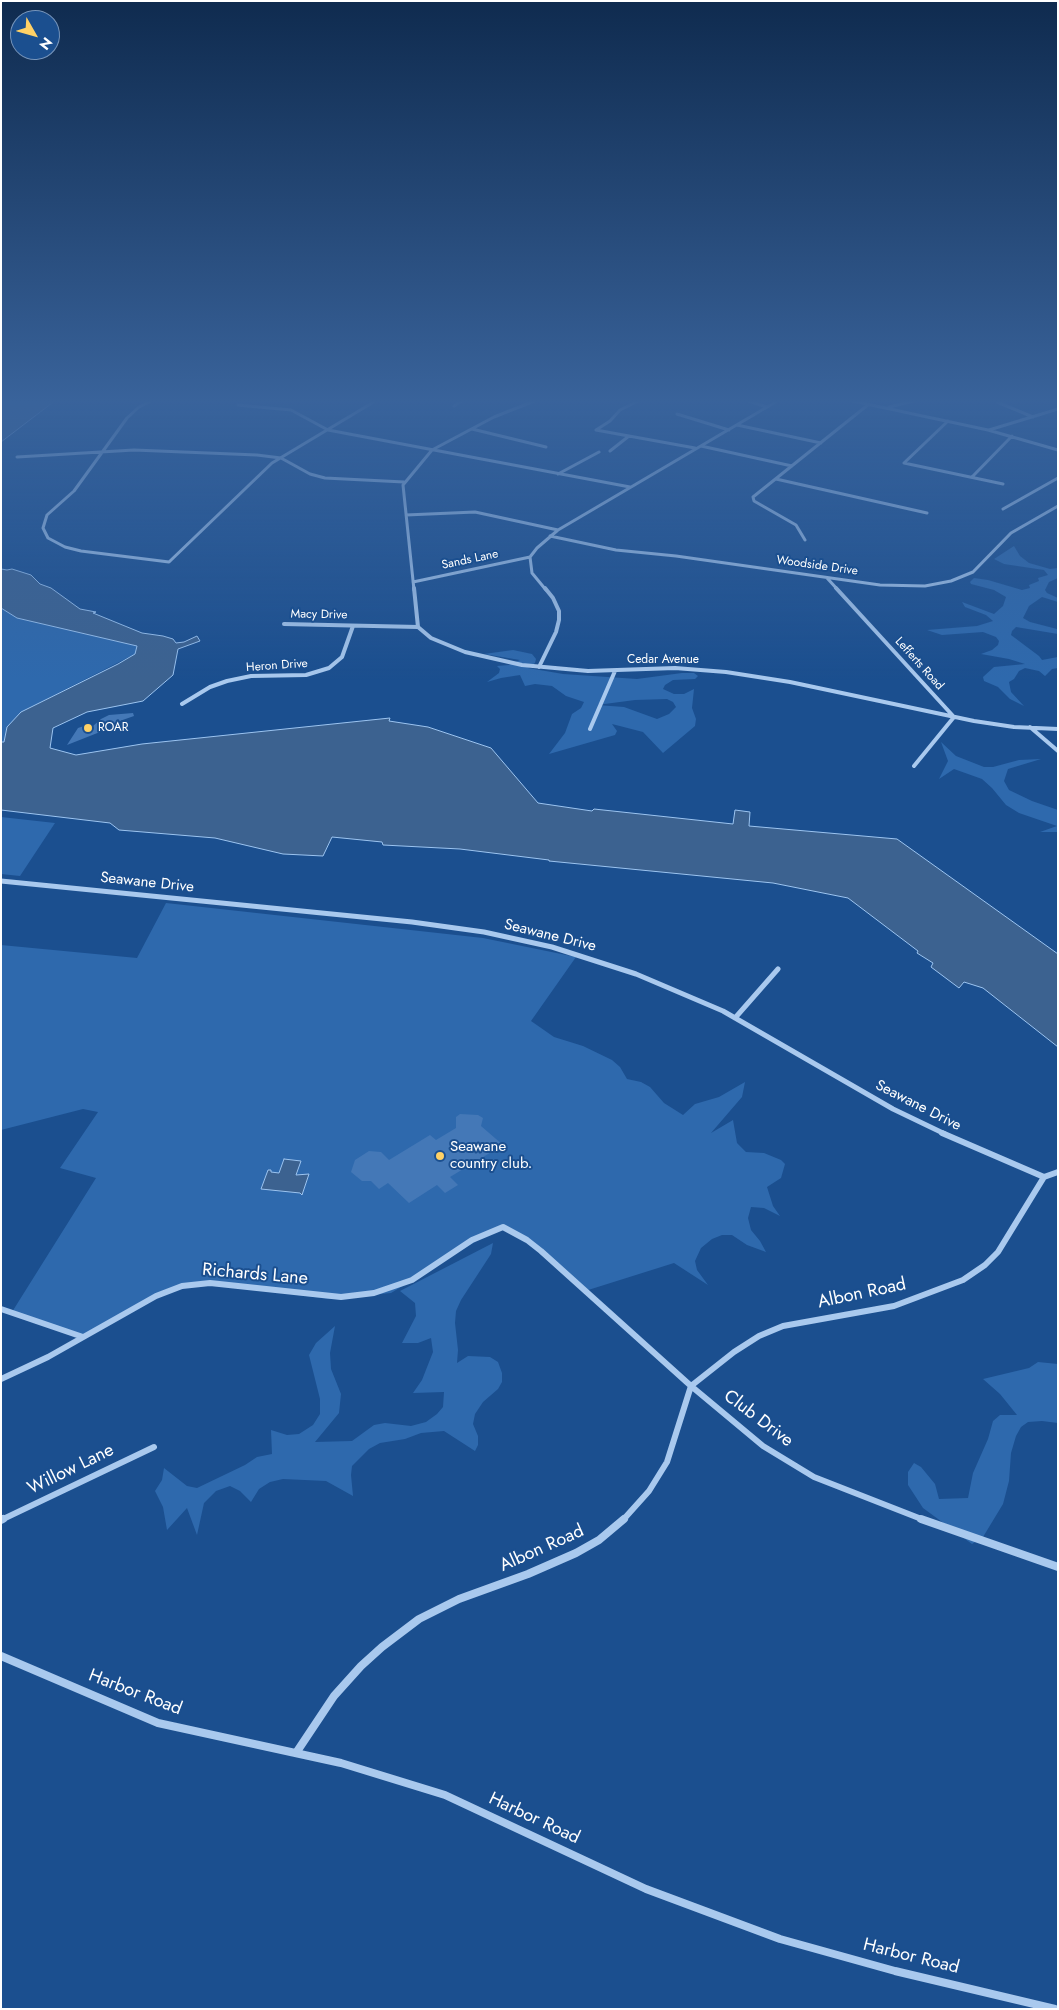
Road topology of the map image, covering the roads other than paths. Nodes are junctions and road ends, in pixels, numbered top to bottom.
1 (71, 494) edge
2 (240, 494) edge
3 (403, 494) edge
4 (619, 494) edge
5 (757, 494) edge
6 (842, 494) edge
7 (1030, 494) edge
8 (1058, 506) edge
9 (1003, 509) dead end
10 (928, 513) dead end
11 (406, 515) junction
12 (558, 530) junction
13 (550, 536) junction
14 (805, 540) dead end
15 (530, 557) junction
16 (826, 578) junction
17 (413, 582) junction
18 (284, 624) dead end
19 (353, 626) junction
20 (418, 627) junction
21 (539, 667) junction
22 (615, 671) junction
23 (319, 672) joint
24 (182, 704) dead end
25 (954, 717) junction
26 (1030, 727) junction
27 (590, 729) dead end
28 (1058, 729) edge
29 (1058, 751) edge
30 (914, 766) dead end
31 (1, 881) edge
32 (778, 969) dead end
33 (735, 1018) junction
34 (1058, 1172) edge
35 (1044, 1177) junction
36 (484, 1233) joint
37 (3, 1312) edge
38 (83, 1337) junction
39 (1, 1379) edge
40 (691, 1386) junction
41 (154, 1447) dead end
42 (1, 1520) edge
43 (1058, 1567) edge
44 (1, 1656) edge
45 (296, 1753) junction
46 (1055, 2009) edge

1 - 2 street
3 - 11 street
4 - 12 street
5 - 14 street
6 - 10 street
7 - 9 street
8 - 16 street, Woodside Drive
11 - 12 street
11 - 17 street
12 - 13 street
13 - 15 street
13 - 16 street, Woodside Drive
15 - 17 street, Sands Lane
15 - 21 street
16 - 25 street, Lefferts Road
17 - 20 street
18 - 19 street, Macy Drive
19 - 20 street, Macy Drive
19 - 23 street, Macy Drive
20 - 21 street, Cedar Avenue
21 - 22 street, Cedar Avenue
22 - 25 street, Cedar Avenue
22 - 27 street
23 - 24 street, Heron Drive
25 - 26 street, Cedar Avenue
25 - 30 street
26 - 28 street, Cedar Avenue
26 - 29 street
31 - 33 street, Seawane Drive
32 - 33 street
33 - 35 street, Seawane Drive
34 - 35 street
35 - 40 street, Albon Road
36 - 38 street, Richards Lane
36 - 40 street, Club Drive
37 - 38 street
38 - 39 street, Richards Lane
40 - 43 street, Club Drive
40 - 45 street, Albon Road
41 - 42 street, Willow Lane
44 - 45 street, Harbor Road
45 - 46 street, Harbor Road

